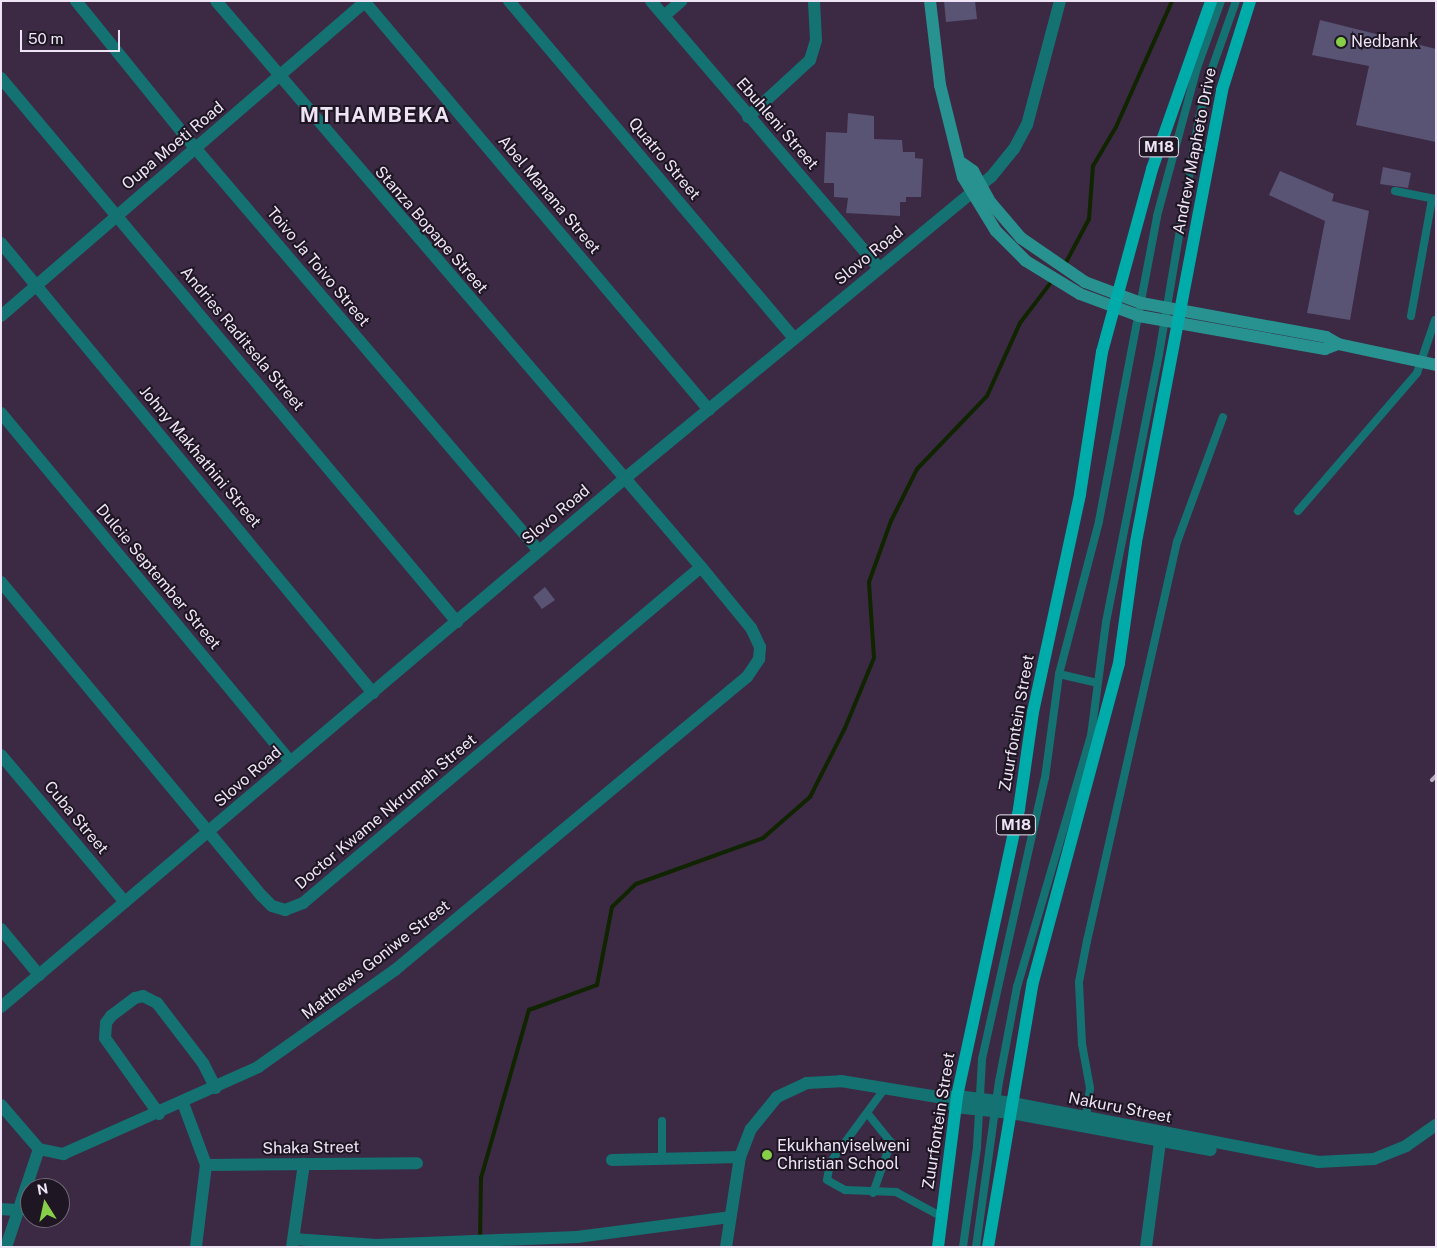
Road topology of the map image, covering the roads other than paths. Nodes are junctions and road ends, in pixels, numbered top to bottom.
1 (76, 1) edge
2 (216, 1) edge
3 (509, 1) edge
4 (651, 1) edge
5 (681, 1) edge
6 (814, 1) edge
7 (930, 1) edge
8 (1060, 1) edge
9 (1210, 1) edge
10 (1221, 1) edge
11 (1236, 1) edge
12 (1250, 1) edge
13 (365, 2) edge
14 (664, 16) junction
15 (279, 77) junction
16 (1, 78) edge
17 (748, 116) junction
18 (196, 149) junction
19 (976, 190) junction
20 (1395, 191) dead end
21 (1434, 199) edge
22 (116, 214) junction
23 (1, 243) edge
24 (879, 268) junction
25 (36, 284) junction
26 (1116, 294) junction
27 (1141, 303) junction
28 (1167, 307) junction
29 (1113, 308) junction
30 (1182, 310) junction
31 (1, 316) edge
32 (1139, 316) junction
33 (1411, 316) dead end
34 (1435, 320) edge
35 (1165, 321) junction
36 (1179, 324) junction
37 (794, 338) junction
38 (1338, 344) junction
39 (1429, 363) edge
40 (709, 410) junction
41 (1, 413) edge
42 (1223, 417) dead end
43 (623, 480) junction
44 (1298, 511) dead end
45 (539, 551) junction
46 (701, 567) junction
47 (1, 582) edge
48 (457, 622) junction
49 (760, 647) joint
50 (1059, 674) junction
51 (1098, 683) junction
52 (373, 693) junction
53 (1, 755) edge
54 (290, 761) junction
55 (210, 830) junction
56 (125, 902) junction
57 (1, 929) edge
58 (39, 975) junction
59 (1, 1007) edge
60 (216, 1088) junction
61 (885, 1088) junction
62 (956, 1101) junction
63 (183, 1103) junction
64 (977, 1104) junction
65 (1, 1105) edge
66 (995, 1106) junction
67 (1012, 1108) junction
68 (159, 1114) junction
69 (868, 1114) junction
70 (1086, 1117) junction
71 (662, 1121) dead end
72 (1436, 1125) edge
73 (1160, 1137) junction
74 (39, 1149) junction
75 (740, 1157) junction
76 (662, 1159) junction
77 (612, 1160) dead end
78 (417, 1163) dead end
79 (206, 1164) junction
80 (304, 1164) junction
81 (873, 1194) junction
82 (1, 1209) edge
83 (15, 1210) junction
84 (730, 1217) junction
85 (942, 1217) junction
86 (293, 1243) edge
87 (6, 1247) edge
88 (196, 1247) edge
89 (726, 1247) edge
90 (938, 1247) edge
91 (963, 1247) edge
92 (976, 1247) edge
93 (988, 1247) edge
94 (1146, 1247) edge

1 - 18 street, Toivo Ja Toivo Street
2 - 15 street, Stanza Bopape Street
3 - 37 street, Quatro Street
4 - 14 street, Ebuhleni Street
5 - 14 street
6 - 17 street
7 - 19 street
8 - 19 street, Slovo Road
9 - 26 main road, Andrew Mapheto Drive / M18
10 - 27 lane
11 - 28 lane
12 - 30 main road, Andrew Mapheto Drive
13 - 15 street, Oupa Moeti Road
13 - 40 street, Abel Manana Street
14 - 17 street, Ebuhleni Street
15 - 18 street, Oupa Moeti Road
15 - 43 street, Stanza Bopape Street
16 - 22 street, Andries Raditsela Street
17 - 24 street, Ebuhleni Street
18 - 22 street, Oupa Moeti Road
18 - 45 street, Toivo Ja Toivo Street
19 - 24 street, Slovo Road
19 - 26 street
19 - 29 street
20 - 21 lane
21 - 33 lane
22 - 25 street, Oupa Moeti Road
22 - 48 street, Andries Raditsela Street
23 - 25 street, Johny Makhathini Street
24 - 37 street, Slovo Road
25 - 31 street, Oupa Moeti Road
25 - 52 street, Johny Makhathini Street
26 - 27 street
26 - 29 main road, Zuurfontein Street / M18
27 - 28 street
27 - 32 lane
28 - 30 street
28 - 35 lane
29 - 32 street
29 - 62 main road, Zuurfontein Street / M18
30 - 36 main road
30 - 38 street
32 - 35 street
32 - 50 lane
34 - 39 lane
35 - 36 street
35 - 51 lane
36 - 38 street
36 - 67 main road
37 - 40 street, Slovo Road
38 - 39 street
39 - 44 lane
40 - 43 street, Slovo Road
41 - 54 street, Dulcie September Street
42 - 70 lane
43 - 45 street, Slovo Road
43 - 46 street, Stanza Bopape Street
45 - 48 street, Slovo Road
46 - 49 street, Stanza Bopape Street
46 - 55 street, Doctor Kwame Nkrumah Street
47 - 55 street, Doctor Kwame Nkrumah Street
48 - 52 street, Slovo Road
49 - 60 street, Matthews Goniwe Street
50 - 51 lane
50 - 64 lane
51 - 66 lane
52 - 54 street, Slovo Road
53 - 56 street, Cuba Street
54 - 55 street, Slovo Road
55 - 56 street, Slovo Road
56 - 58 street, Slovo Road
57 - 58 street
58 - 59 street, Slovo Road
60 - 63 street, Matthews Goniwe Street
60 - 68 street
61 - 62 street
61 - 69 lane
61 - 75 street
62 - 64 street, Nakuru Street
62 - 85 main road, Zuurfontein Street / M18
63 - 68 street, Matthews Goniwe Street
63 - 79 street
64 - 66 street, Nakuru Street
64 - 91 lane
65 - 74 street
66 - 67 street, Nakuru Street
66 - 92 lane
67 - 70 street, Nakuru Street
67 - 73 street, Nakuru Street
67 - 93 main road
68 - 74 street, Matthews Goniwe Street
69 - 81 lane
69 - 81 lane
70 - 73 street, Nakuru Street
71 - 76 lane
72 - 73 street, Nakuru Street
73 - 94 street
74 - 83 street
75 - 76 street
75 - 84 street
76 - 77 street
78 - 80 street, Shaka Street
79 - 80 street, Shaka Street
79 - 88 street
80 - 86 street
81 - 85 lane
82 - 83 street
83 - 87 street
84 - 86 street
84 - 89 street
85 - 90 main road, Zuurfontein Street / M18

